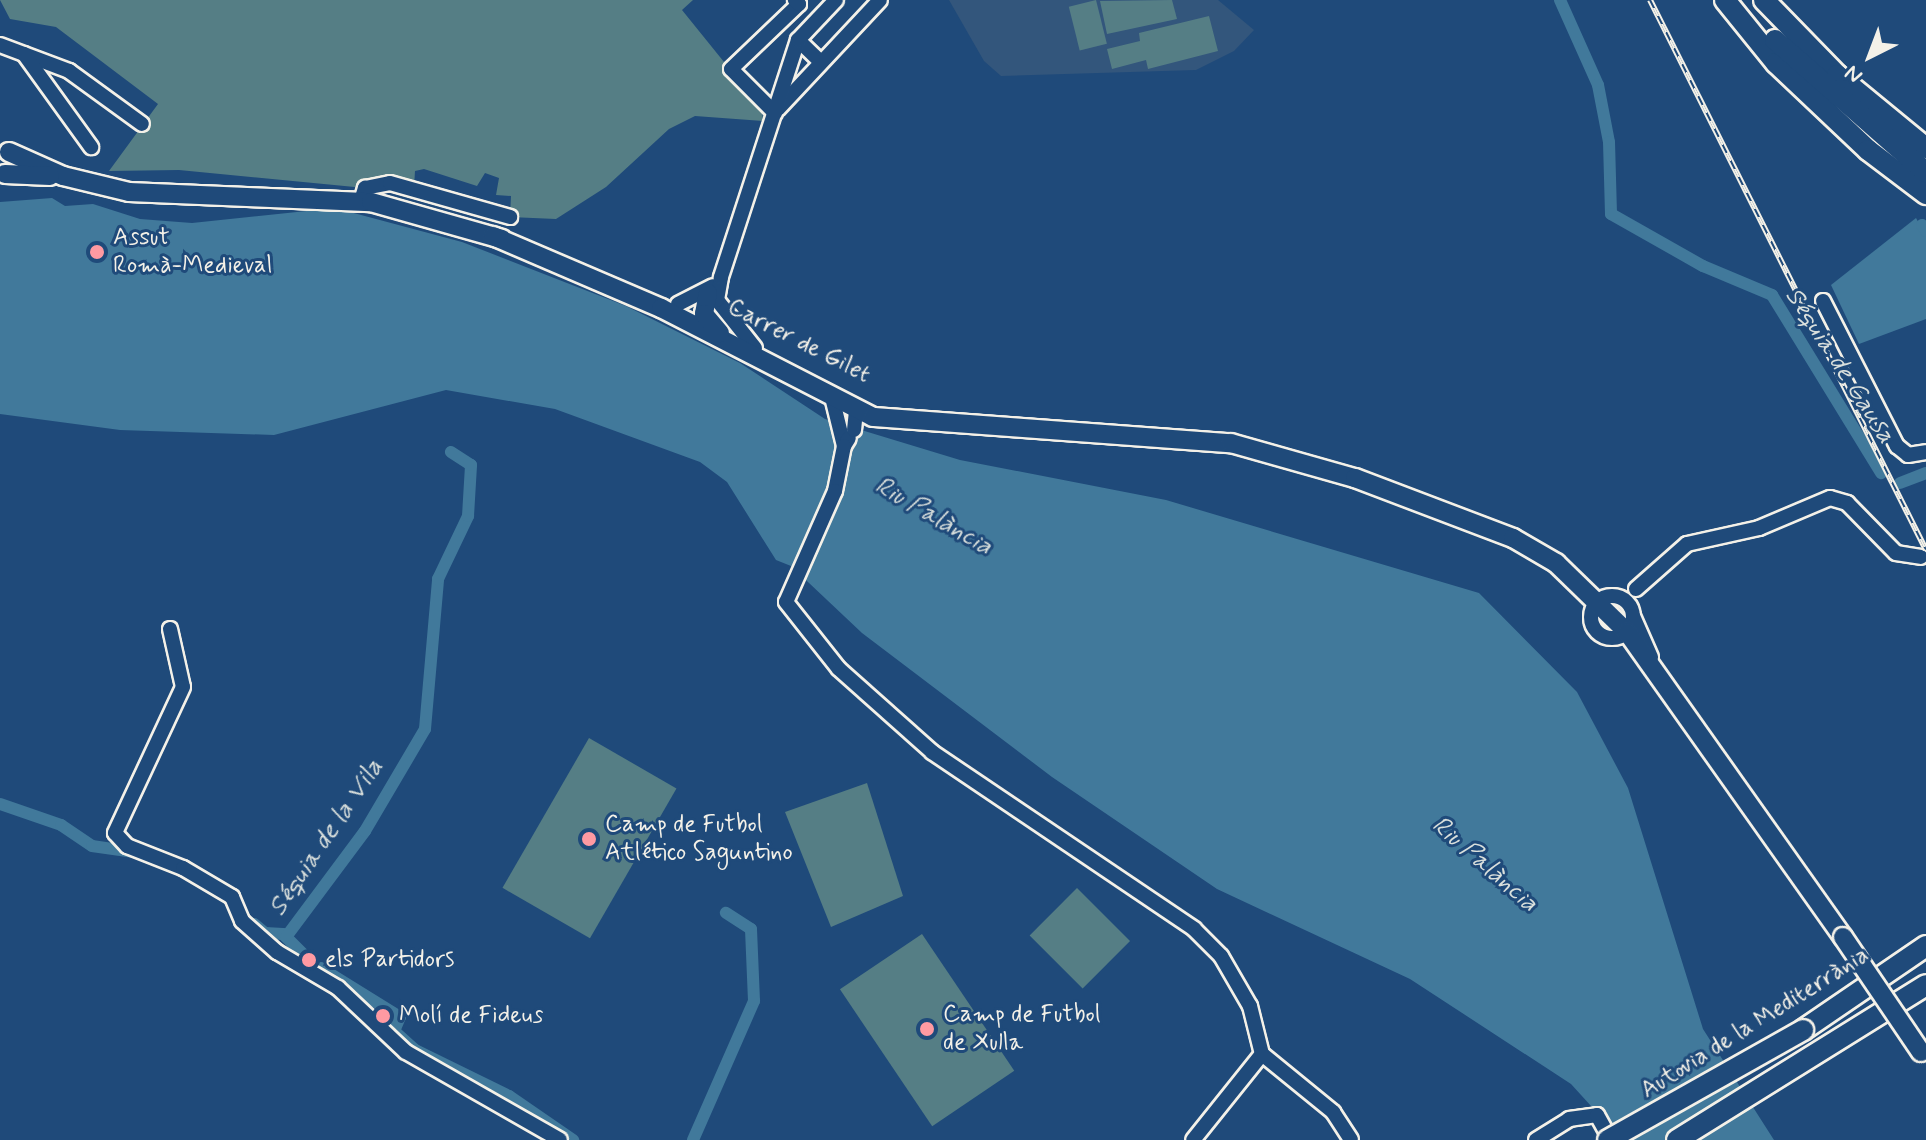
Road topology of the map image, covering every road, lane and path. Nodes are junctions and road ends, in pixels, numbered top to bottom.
1 (795, 0) edge
2 (836, 0) edge
3 (880, 0) edge
4 (1725, 0) edge
5 (1741, 0) edge
6 (1764, 0) edge
7 (1777, 0) edge
8 (798, 40) junction
9 (0, 45) edge
10 (24, 53) junction
11 (821, 62) junction
12 (775, 113) junction
13 (142, 124) dead end
14 (1926, 130) edge
15 (4, 147) edge
16 (91, 147) dead end
17 (1926, 148) edge
18 (2, 176) edge
19 (63, 176) junction
20 (1921, 183) edge
21 (361, 201) junction
22 (1926, 202) edge
23 (510, 217) dead end
24 (712, 296) junction
25 (1823, 301) dead end
26 (672, 307) junction
27 (706, 320) junction
28 (768, 358) junction
29 (895, 412) junction
30 (856, 421) junction
31 (942, 422) junction
32 (1926, 452) edge
33 (1921, 557) dead end
34 (1598, 601) junction
35 (1628, 614) junction
36 (170, 629) dead end
37 (1926, 946) edge
38 (1926, 985) edge
39 (1262, 1054) junction
40 (1924, 1057) edge
41 (560, 1140) edge
42 (1193, 1140) edge
43 (1351, 1140) edge
44 (1536, 1140) edge
45 (1610, 1140) edge
46 (1677, 1140) edge

1 - 12 street
2 - 8 street
3 - 11 street
4 - 20 highway
5 - 20 highway
6 - 17 highway
7 - 14 highway
8 - 11 street
8 - 12 street
9 - 10 street
10 - 13 street
10 - 16 street
11 - 12 street
12 - 24 street
15 - 18 main road
15 - 19 main road, Carrer de Gilet
18 - 19 main road, Carrer de Gilet
19 - 21 main road, Carrer de Gilet
20 - 22 highway
21 - 23 street
21 - 26 main road, Carrer de Gilet
24 - 26 street
24 - 27 main road
24 - 28 street
25 - 32 street
26 - 27 main road
26 - 28 main road, Carrer de Gilet
27 - 28 main road
28 - 29 main road, Carrer de Gilet
28 - 30 street
28 - 30 main road, Carrer de Gilet
29 - 30 street
29 - 31 main road, Carrer de Gilet
30 - 31 main road, Carrer de Gilet
30 - 39 street
31 - 34 main road
33 - 35 street
34 - 35 main road
34 - 35 street
35 - 40 main road, bridge
36 - 41 street
37 - 45 highway, Autovia de la Mediterrània, bridge
38 - 46 highway
39 - 42 street
39 - 43 street
44 - 45 street

